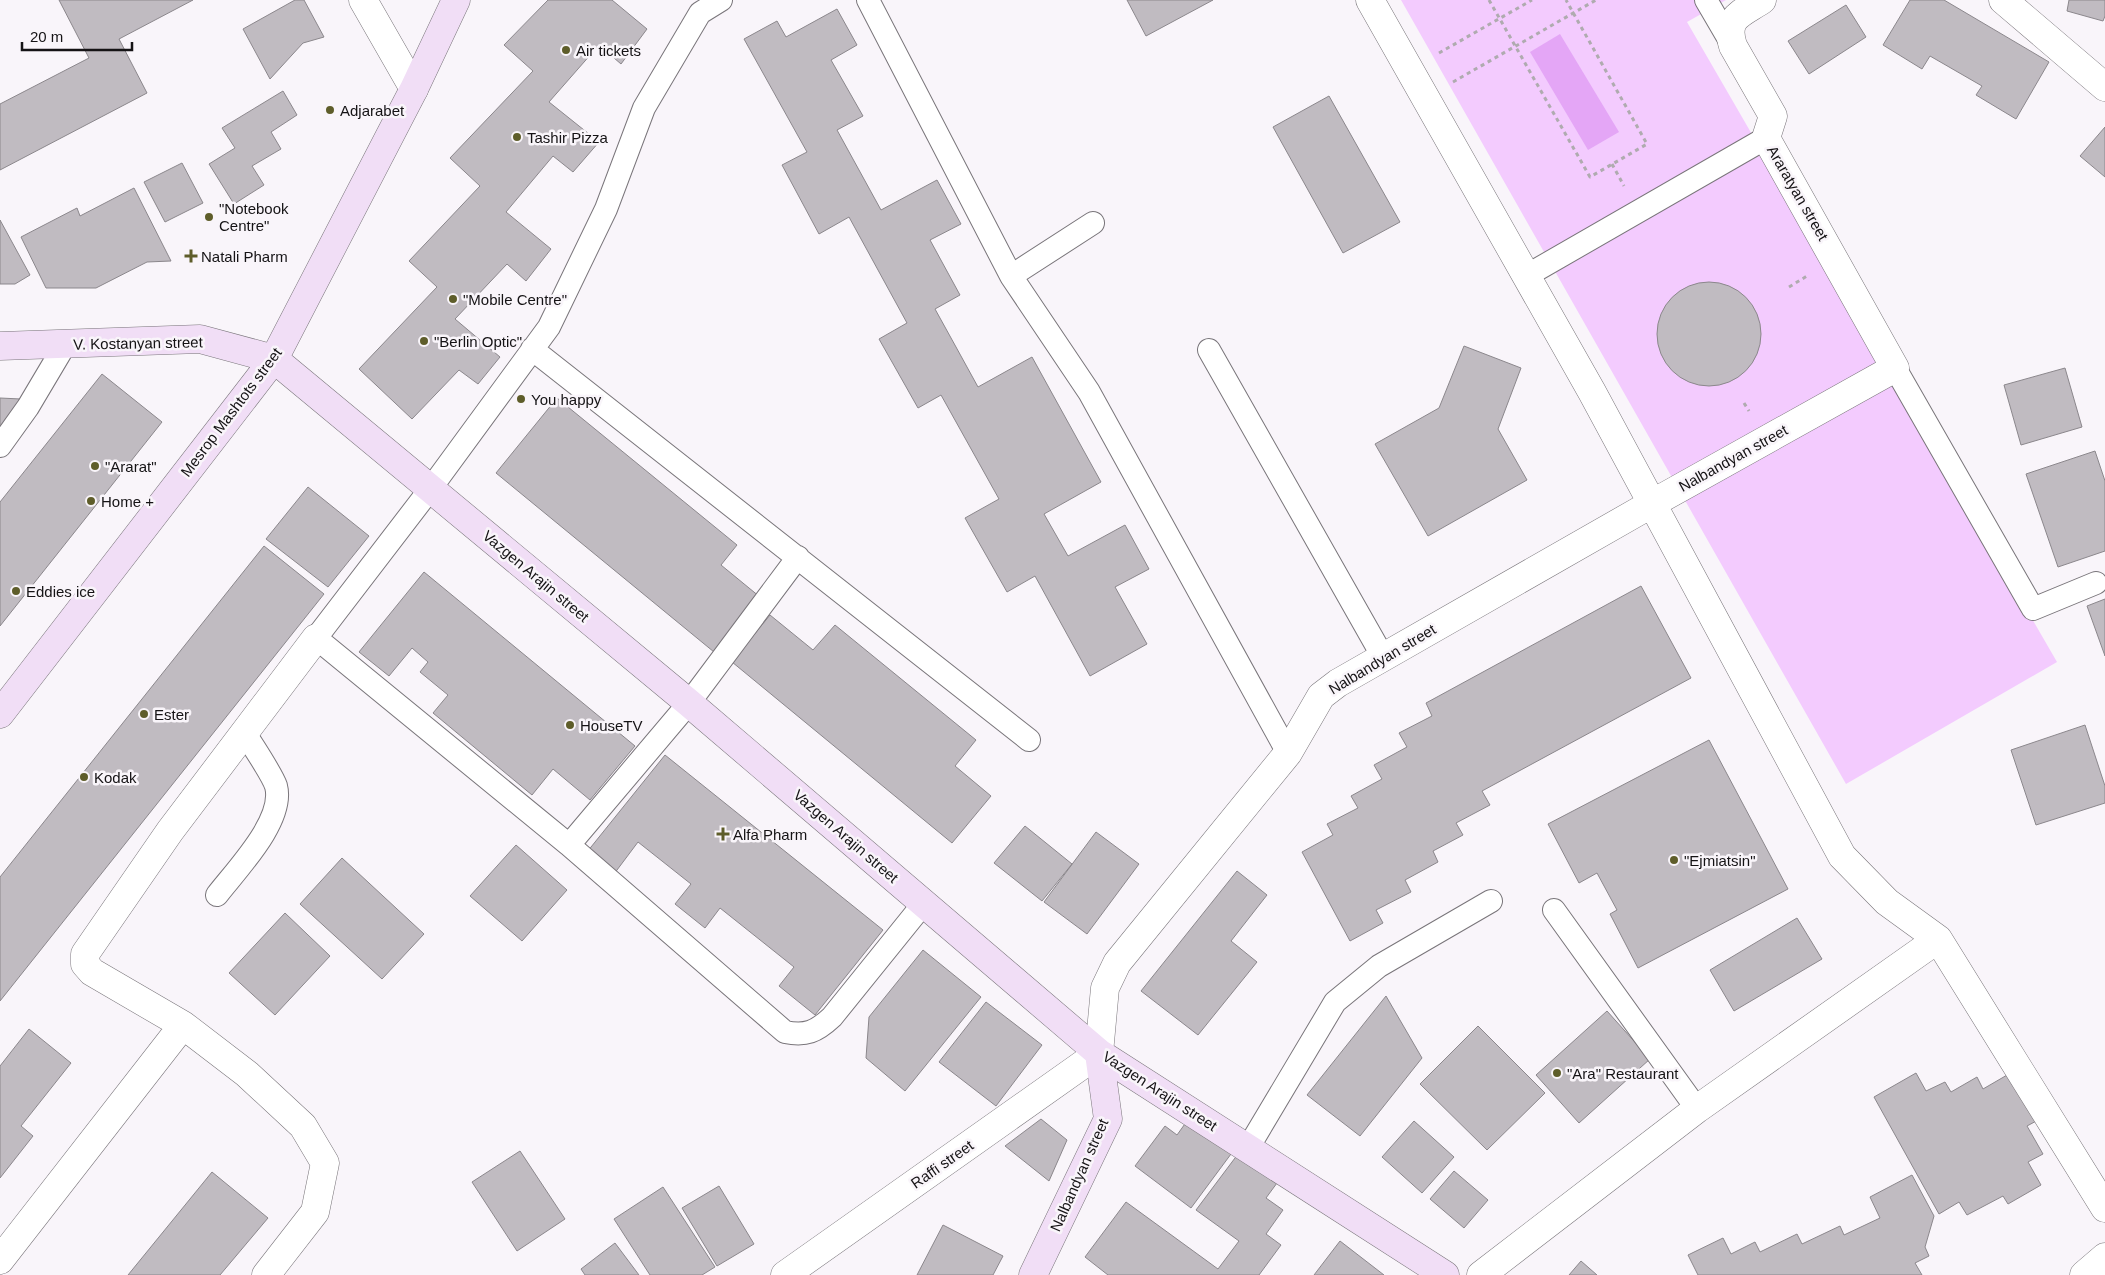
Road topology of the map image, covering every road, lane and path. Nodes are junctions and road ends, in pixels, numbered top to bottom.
1 (363, 0) edge
2 (456, 0) edge
3 (721, 0) edge
4 (868, 0) edge
5 (1370, 0) edge
6 (1489, 0) edge
7 (1532, 0) edge
8 (1566, 0) edge
9 (1596, 0) edge
10 (1706, 0) edge
11 (1762, 0) edge
12 (2003, 0) edge
13 (1573, 13) junction
14 (1500, 18) junction
15 (1515, 46) junction
16 (1734, 49) junction
17 (1410, 69) junction
18 (2105, 86) edge
19 (414, 89) junction
20 (1426, 97) junction
21 (1766, 138) junction
22 (1093, 223) dead end
23 (1011, 276) junction
24 (1526, 276) junction
25 (66, 343) junction
26 (0, 346) edge
27 (532, 349) junction
28 (1209, 350) dead end
29 (274, 359) junction
30 (1895, 368) junction
31 (0, 446) edge
32 (431, 488) junction
33 (1653, 503) junction
34 (798, 557) junction
35 (2096, 583) dead end
36 (316, 638) junction
37 (1383, 657) junction
38 (689, 703) junction
39 (0, 714) edge
40 (245, 733) junction
41 (1028, 740) dead end
42 (1288, 753) junction
43 (569, 845) junction
44 (217, 895) dead end
45 (1491, 902) dead end
46 (924, 903) junction
47 (1554, 910) dead end
48 (1938, 939) junction
49 (183, 1025) junction
50 (1099, 1053) junction
51 (1697, 1109) junction
52 (1248, 1148) junction
53 (2105, 1208) edge
54 (2105, 1257) edge
55 (0, 1260) edge
56 (266, 1275) edge
57 (785, 1275) edge
58 (1033, 1275) edge
59 (1445, 1275) edge
60 (1481, 1275) edge
61 (2084, 1275) edge

1 - 19 street
2 - 19 street, Mesrop Mashtots street
3 - 27 lane
4 - 23 lane
5 - 17 street
6 - 14 path
7 - 14 path
8 - 13 path
9 - 13 path
10 - 16 lane
11 - 16 street, Araratyan street
12 - 18 street
13 - 15 path
13 - 15 path
14 - 15 path
14 - 17 path
15 - 20 path
16 - 21 street, Araratyan street
17 - 20 street
19 - 29 street, Mesrop Mashtots street
20 - 24 street
21 - 24 lane
21 - 30 street, Araratyan street
22 - 23 lane
23 - 42 lane
24 - 33 street
25 - 26 street, V. Kostanyan street
25 - 29 street, V. Kostanyan street
25 - 31 lane
27 - 32 lane
27 - 34 lane
28 - 37 lane
29 - 32 street, Vazgen Arajin street
29 - 39 street, Mesrop Mashtots street
30 - 33 street, Nalbandyan street
30 - 35 lane
32 - 36 lane
32 - 38 street, Vazgen Arajin street
33 - 37 street, Nalbandyan street
33 - 48 street
34 - 38 lane
34 - 41 lane
36 - 40 street
36 - 43 lane
37 - 42 street, Nalbandyan street
38 - 43 lane
38 - 46 street, Vazgen Arajin street
40 - 44 lane
40 - 49 street
42 - 50 street, Nalbandyan street
43 - 46 lane
45 - 52 lane
46 - 50 street, Vazgen Arajin street
47 - 51 lane
48 - 51 street
48 - 53 street
49 - 55 street
49 - 56 street
50 - 52 street, Vazgen Arajin street
50 - 57 street, Raffi street
50 - 58 street, Nalbandyan street
51 - 60 street
52 - 59 street, Vazgen Arajin street
54 - 61 street

